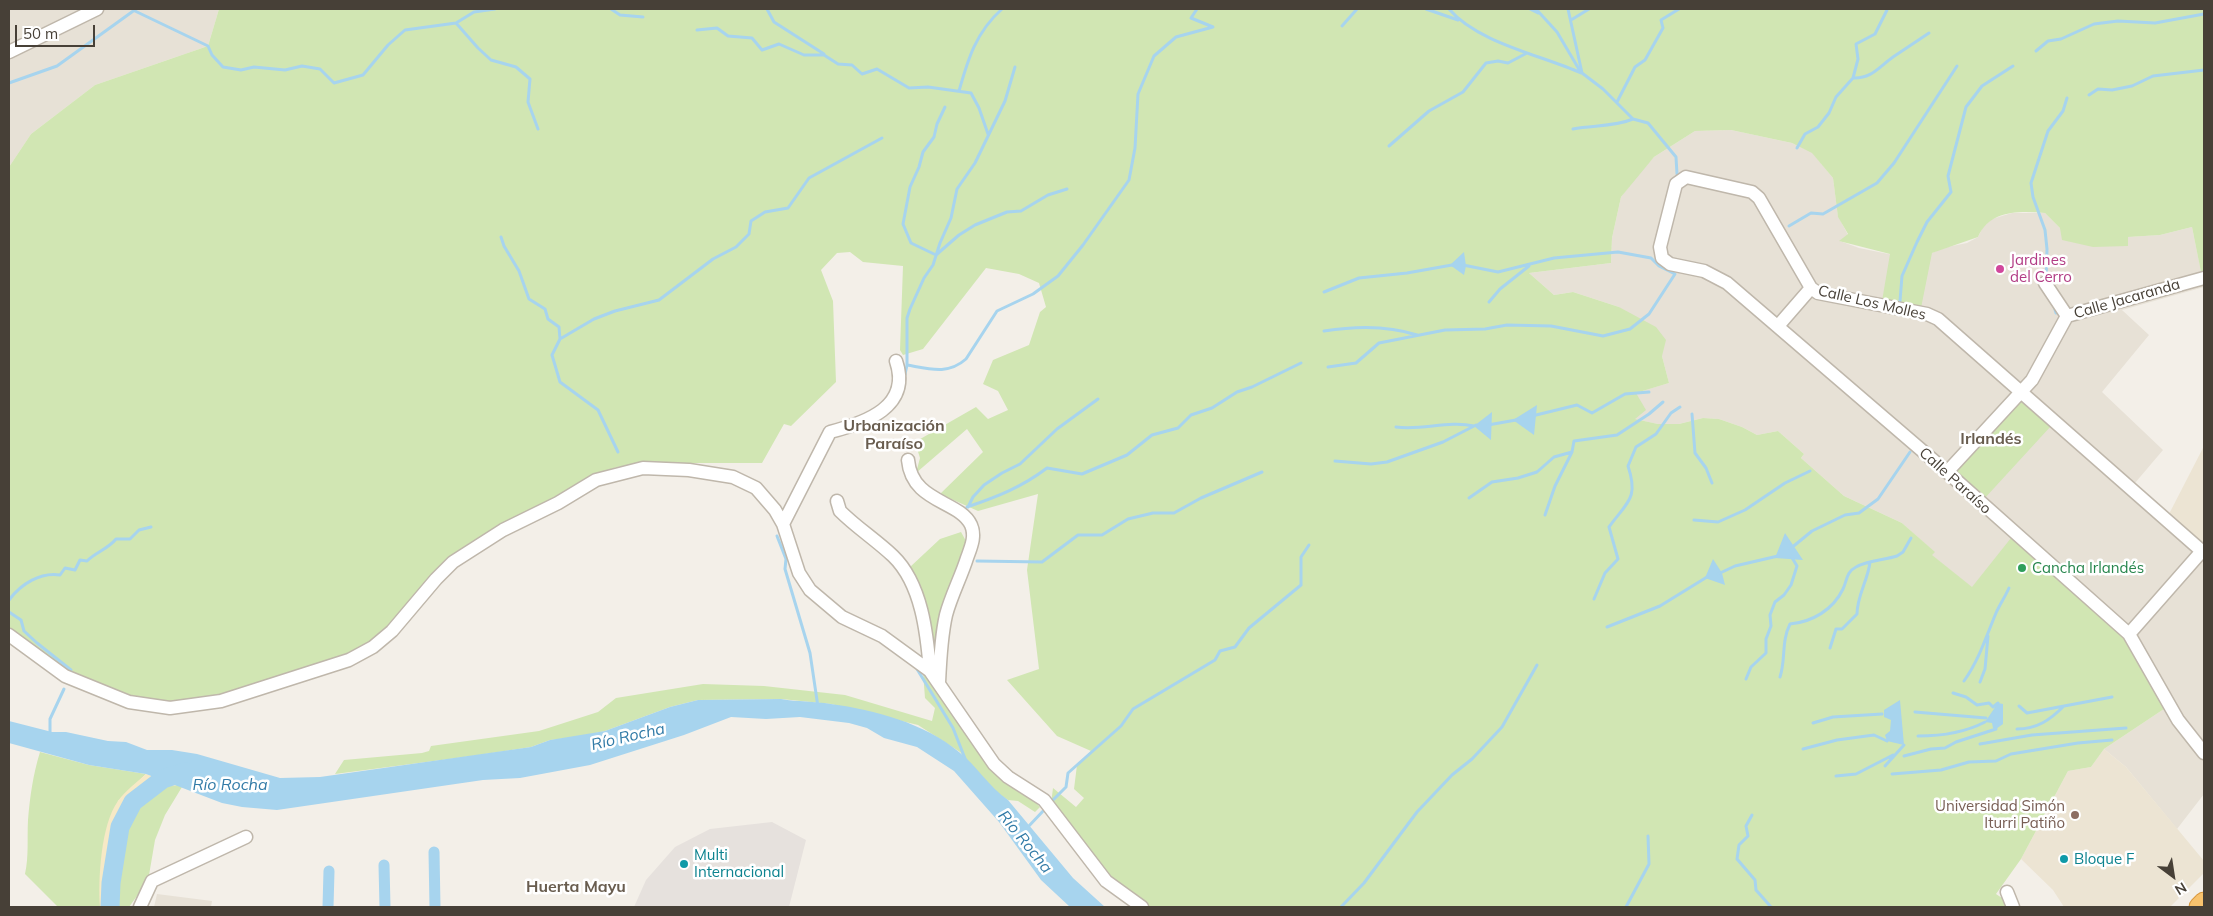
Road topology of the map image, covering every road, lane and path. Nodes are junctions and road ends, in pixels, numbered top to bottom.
1 (97, 9) edge
2 (9, 52) edge
3 (1662, 258) joint
4 (2204, 278) edge
5 (2045, 283) dead end
6 (1811, 288) junction
7 (2067, 316) junction
8 (1778, 326) junction
9 (896, 362) dead end
10 (2020, 392) junction
11 (908, 460) dead end
12 (1947, 472) junction
13 (837, 501) dead end
14 (783, 524) junction
15 (2203, 552) edge
16 (2129, 634) junction
17 (9, 636) edge
18 (930, 671) junction
19 (939, 683) junction
20 (2204, 753) edge
21 (246, 837) dead end
22 (2007, 892) dead end
23 (2204, 902) edge
24 (140, 907) edge
25 (1142, 907) edge
26 (2013, 907) edge
27 (2199, 907) edge

1 - 2 street
3 - 6 street, Calle Los Molles
3 - 8 street, Calle Paraíso
4 - 7 street, Calle Jacaranda
5 - 7 street
6 - 8 street
6 - 10 street, Calle Los Molles
7 - 10 street, Calle Jacaranda
8 - 12 street, Calle Paraíso
9 - 14 street
10 - 12 street, Calle Jacaranda
10 - 15 street, Calle Los Molles
11 - 19 street
12 - 16 street, Calle Paraíso
13 - 18 street
14 - 17 street
14 - 18 street
15 - 16 street
16 - 20 street, Calle Paraíso
18 - 19 street
19 - 25 street
21 - 24 street
22 - 26 street
23 - 27 highway

